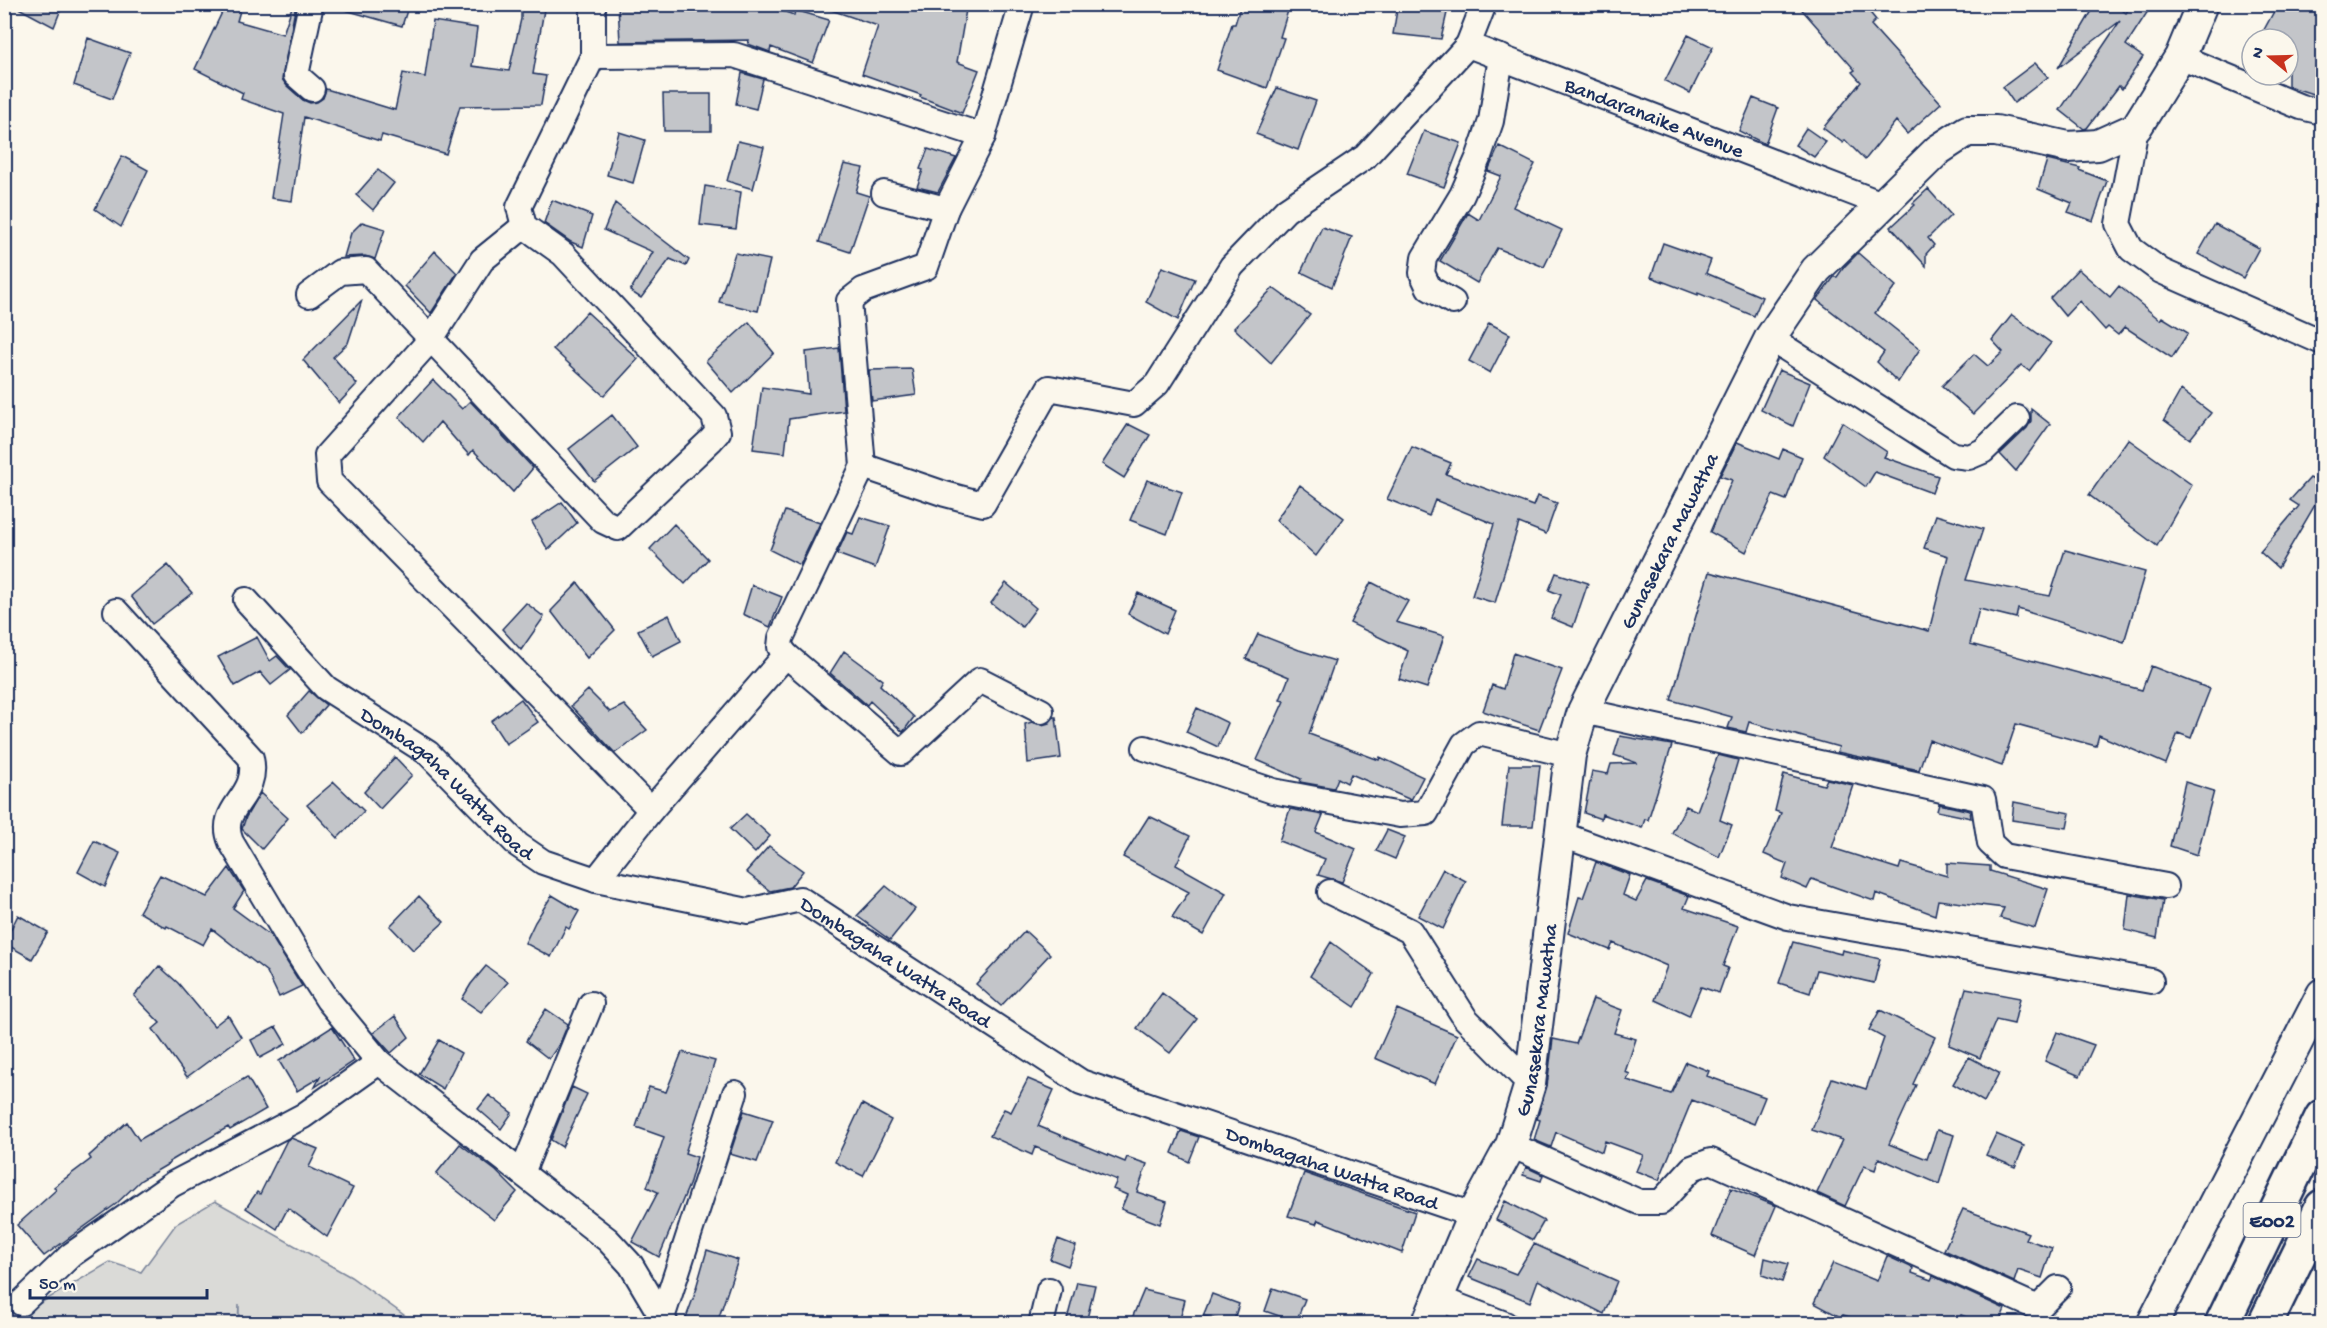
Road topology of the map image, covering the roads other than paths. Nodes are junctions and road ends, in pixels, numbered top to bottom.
1 (311, 4) edge
2 (593, 4) edge
3 (1022, 4) edge
4 (1484, 4) edge
5 (2202, 4) edge
6 (1468, 45) junction
7 (593, 56) junction
8 (1501, 57) junction
9 (2180, 57) junction
10 (312, 89) dead end
11 (2322, 112) edge
12 (2136, 128) junction
13 (983, 136) junction
14 (884, 193) dead end
15 (1882, 204) junction
16 (946, 209) junction
17 (524, 226) junction
18 (309, 295) dead end
19 (1453, 302) dead end
20 (1770, 338) junction
21 (431, 339) junction
22 (2322, 342) edge
23 (2016, 418) dead end
24 (863, 466) junction
25 (246, 600) dead end
26 (116, 611) dead end
27 (786, 655) junction
28 (1041, 711) dead end
29 (1583, 711) junction
30 (1145, 748) dead end
31 (1570, 755) junction
32 (651, 810) junction
33 (1560, 834) junction
34 (596, 880) junction
35 (2166, 886) dead end
36 (1330, 892) dead end
37 (2151, 981) dead end
38 (2322, 994) edge
39 (591, 1004) dead end
40 (379, 1062) junction
41 (1530, 1084) junction
42 (735, 1093) dead end
43 (2322, 1117) edge
44 (1511, 1145) junction
45 (522, 1173) junction
46 (2322, 1207) edge
47 (1473, 1215) junction
48 (2058, 1287) dead end
49 (1049, 1290) dead end
50 (21, 1304) dead end
51 (1432, 1311) edge
52 (664, 1321) edge
53 (1041, 1323) edge
54 (1504, 1323) edge
55 (2152, 1323) edge
56 (2222, 1323) edge
57 (2265, 1323) edge

1 - 10 street
2 - 7 street
3 - 13 street
4 - 6 street
5 - 9 street
6 - 8 street, Bandaranaike Avenue
6 - 24 street
7 - 13 street
7 - 17 street
8 - 15 street, Bandaranaike Avenue
8 - 19 street
9 - 11 street
9 - 12 street
12 - 15 street, Gunasekara Mawatha
12 - 22 street
13 - 16 street
14 - 16 street
15 - 20 street, Gunasekara Mawatha
16 - 24 street
17 - 21 street
17 - 21 street
18 - 21 street
20 - 23 street
20 - 29 street, Gunasekara Mawatha
21 - 32 street
24 - 27 street
25 - 34 street, Dombagaha Watta Road
26 - 40 street
27 - 28 street
27 - 32 street
29 - 31 street, Gunasekara Mawatha
29 - 35 street
30 - 31 street
31 - 33 street, Gunasekara Mawatha
32 - 34 street
33 - 37 street
33 - 41 street, Gunasekara Mawatha
34 - 47 street, Dombagaha Watta Road
36 - 41 street
38 - 55 street
39 - 45 street
40 - 45 street
40 - 50 street
41 - 44 street, Gunasekara Mawatha
42 - 52 street
43 - 56 highway, E002
44 - 47 street, Gunasekara Mawatha
44 - 48 street
45 - 52 street
46 - 57 highway, E002
47 - 51 street, Gunasekara Mawatha
49 - 53 street
51 - 54 street

